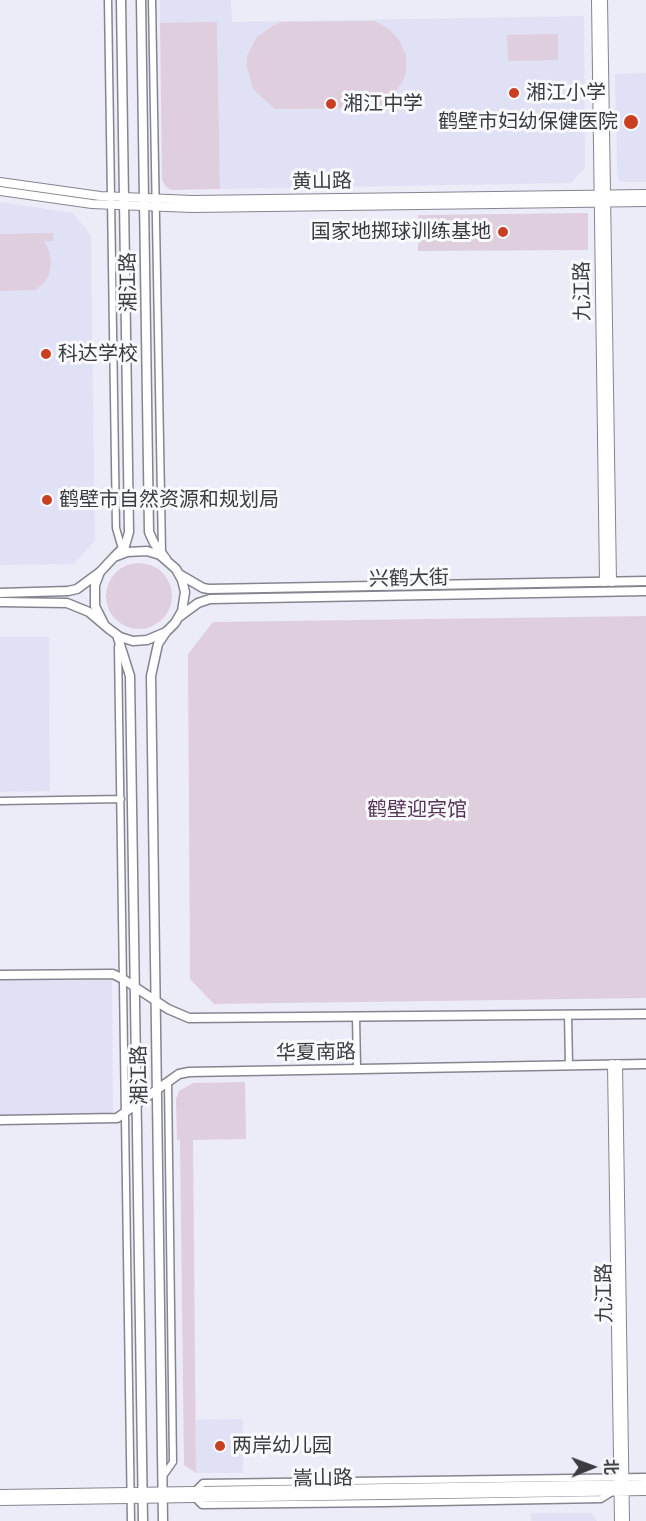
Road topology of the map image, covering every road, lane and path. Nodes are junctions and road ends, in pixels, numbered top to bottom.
1 (108, 0) edge
2 (121, 0) edge
3 (141, 0) edge
4 (152, 0) edge
5 (596, 0) edge
6 (603, 0) edge
7 (0, 182) edge
8 (0, 191) edge
9 (646, 194) edge
10 (602, 198) junction
11 (112, 201) junction
12 (124, 201) junction
13 (144, 202) junction
14 (154, 202) junction
15 (646, 202) edge
16 (122, 549) junction
17 (164, 556) junction
18 (114, 557) junction
19 (100, 572) junction
20 (179, 574) junction
21 (646, 581) edge
22 (608, 582) junction
23 (646, 591) edge
24 (0, 593) edge
25 (0, 602) edge
26 (179, 617) junction
27 (104, 624) junction
28 (166, 632) junction
29 (117, 635) junction
30 (121, 799) junction
31 (0, 801) edge
32 (0, 975) edge
33 (123, 979) junction
34 (135, 987) junction
35 (155, 1001) junction
36 (568, 1014) junction
37 (646, 1014) edge
38 (356, 1016) junction
39 (615, 1064) junction
40 (646, 1064) edge
41 (569, 1065) junction
42 (357, 1069) junction
43 (168, 1082) junction
44 (157, 1090) junction
45 (137, 1105) junction
46 (124, 1113) junction
47 (0, 1120) edge
48 (162, 1476) junction
49 (646, 1477) edge
50 (646, 1484) edge
51 (620, 1486) junction
52 (646, 1491) edge
53 (0, 1494) edge
54 (195, 1494) junction
55 (130, 1495) junction
56 (143, 1495) junction
57 (163, 1495) junction
58 (0, 1501) edge
59 (131, 1521) edge
60 (143, 1521) edge
61 (164, 1521) edge
62 (619, 1521) edge
63 (625, 1521) edge

1 - 11 street
2 - 12 main road, 湘江路
3 - 13 main road, 湘江路
4 - 14 street
5 - 10 street, 九江路
6 - 10 street, 九江路
7 - 11 street, 黄山路
8 - 11 street, 黄山路
9 - 10 street, 黄山路
10 - 14 street, 黄山路
10 - 15 street, 黄山路
10 - 22 street, 九江路
11 - 12 street, 黄山路
11 - 16 street
12 - 13 street, 黄山路
12 - 16 main road, 湘江路
13 - 14 street, 黄山路
13 - 17 main road, 湘江路
14 - 17 street
16 - 18 main road
17 - 18 main road
17 - 20 main road
18 - 19 main road
19 - 24 main road
19 - 27 main road
20 - 22 main road, 兴鹤大街
20 - 26 main road
21 - 22 main road, 兴鹤大街
23 - 26 main road, 兴鹤大街
25 - 27 main road
26 - 28 main road
27 - 29 main road
28 - 29 main road
28 - 35 main road, 湘江路
29 - 30 street
29 - 34 main road, 湘江路
30 - 31 street
30 - 33 street
32 - 33 main road, 华夏南路
33 - 34 main road, 华夏南路
33 - 46 street
34 - 35 main road, 华夏南路
34 - 45 main road, 湘江路
35 - 38 main road, 华夏南路
35 - 44 main road, 湘江路
36 - 37 main road, 华夏南路
36 - 38 main road, 华夏南路
36 - 41 street
38 - 42 street
39 - 40 main road, 华夏南路
39 - 41 main road, 华夏南路
39 - 51 street, 九江路
41 - 42 main road, 华夏南路
42 - 43 main road, 华夏南路
43 - 44 main road, 华夏南路
43 - 48 street
44 - 45 main road, 华夏南路
44 - 48 main road, 湘江路
45 - 46 main road, 华夏南路
45 - 56 main road, 湘江路
46 - 47 main road, 华夏南路
46 - 55 street
48 - 57 main road, 湘江路
49 - 51 street
50 - 51 street, 嵩山路
51 - 52 street, 嵩山路
51 - 54 street, 嵩山路
51 - 54 street
51 - 62 street, 九江路
51 - 63 street, 九江路
53 - 55 street, 嵩山路
54 - 57 street, 嵩山路
55 - 56 street, 嵩山路
55 - 58 street, 嵩山路
55 - 59 street
56 - 57 street, 嵩山路
56 - 60 main road, 湘江路
57 - 61 main road, 湘江路

